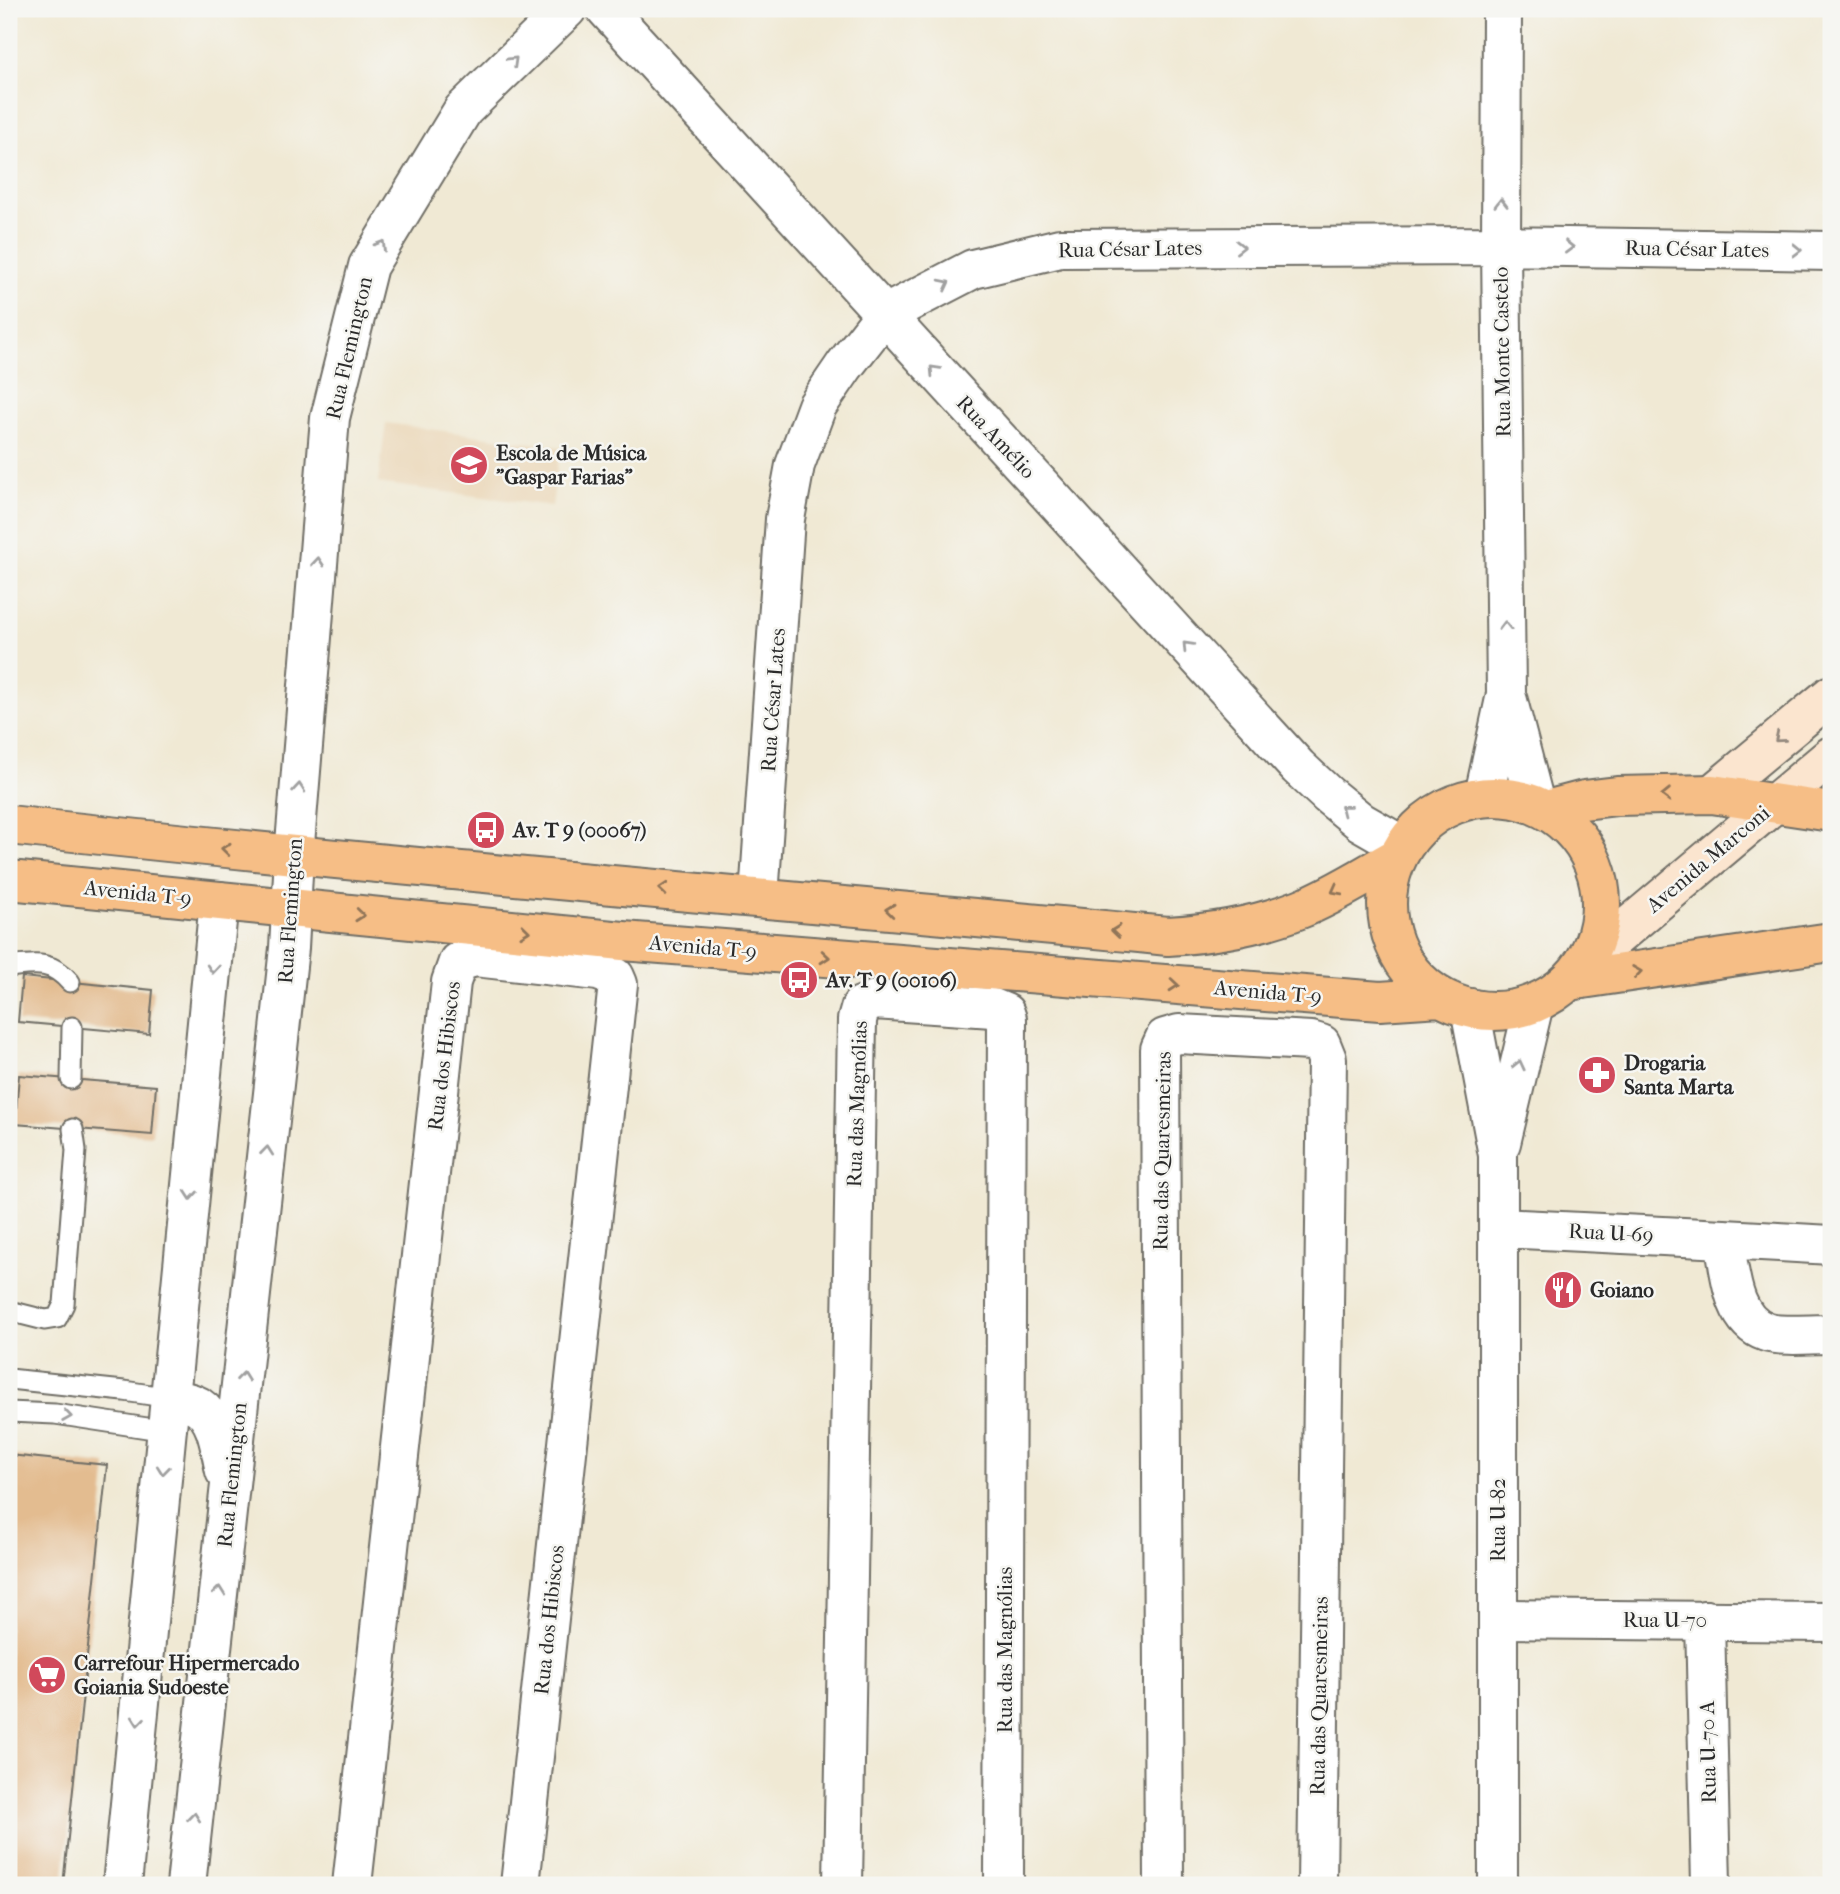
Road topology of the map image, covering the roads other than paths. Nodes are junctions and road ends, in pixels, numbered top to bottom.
1 (567, 9) edge
2 (606, 9) edge
3 (1502, 9) edge
4 (1501, 246) junction
5 (1831, 251) edge
6 (884, 315) junction
7 (1506, 694) junction
8 (1831, 695) edge
9 (1831, 755) edge
10 (1712, 794) junction
11 (1484, 796) junction
12 (1774, 803) junction
13 (1540, 807) junction
14 (1831, 812) edge
15 (9, 825) edge
16 (1399, 852) junction
17 (294, 856) junction
18 (14, 885) edge
19 (759, 897) junction
20 (219, 901) junction
21 (292, 908) junction
22 (1831, 942) edge
23 (9, 967) edge
24 (1577, 972) junction
25 (70, 982) dead end
26 (1455, 1002) junction
27 (1534, 1004) junction
28 (72, 1027) dead end
29 (71, 1079) dead end
30 (74, 1129) dead end
31 (1498, 1155) junction
32 (1499, 1228) junction
33 (1724, 1239) junction
34 (1831, 1245) edge
35 (9, 1311) edge
36 (1831, 1334) edge
37 (9, 1380) edge
38 (9, 1412) edge
39 (169, 1415) junction
40 (230, 1493) junction
41 (1498, 1619) junction
42 (1705, 1620) junction
43 (1831, 1622) edge
44 (122, 1885) edge
45 (186, 1885) edge
46 (352, 1885) edge
47 (520, 1885) edge
48 (843, 1885) edge
49 (1004, 1885) edge
50 (1164, 1885) edge
51 (1317, 1885) edge
52 (1498, 1885) edge
53 (1711, 1885) edge

17 -> 1 street, Rua Flemington
2 - 6 street, Rua Amélio
4 -> 3 street, Rua Monte Castelo
4 -> 5 street, Rua César Lates
6 -> 4 street, Rua César Lates
7 -> 4 street, Rua Monte Castelo
16 -> 6 street, Rua Amélio
6 - 19 street, Rua César Lates
7 - 11 street, Rua Monte Castelo
7 - 13 street, Rua Monte Castelo
8 -> 10 main road
9 - 12 main road, Avenida Marconi
10 - 12 main road
10 -> 13 main road
11 - 13 main road
11 - 16 main road
12 - 14 main road
12 - 24 main road, Avenida Marconi
13 - 24 main road
17 -> 15 main road
16 -> 19 main road
16 - 26 main road
19 -> 17 main road
17 - 21 street, Rua Flemington
18 - 20 main road, Avenida T-9
20 - 21 main road, Avenida T-9
20 -> 39 street
21 -> 26 main road, Avenida T-9
40 -> 21 street, Rua Flemington
24 -> 22 main road
23 - 25 lane
24 - 27 main road
26 - 27 main road
26 - 31 street, Rua U-82
31 -> 27 street, Rua U-82
28 - 29 lane
30 - 35 lane
31 - 32 street, Rua U-82
32 - 33 street, Rua U-69
32 - 41 street, Rua U-82
33 - 34 street, Rua U-69
33 - 36 street
37 - 39 lane
38 -> 39 lane
39 - 40 street
39 -> 44 street
45 -> 40 street, Rua Flemington
41 - 42 street, Rua U-70
41 - 52 street, Rua U-82
42 - 43 street, Rua U-70
42 - 53 street, Rua U-70 A
46 - 47 street, Rua dos Hibiscos
48 - 49 street, Rua das Magnólias
50 - 51 street, Rua das Quaresmeiras

